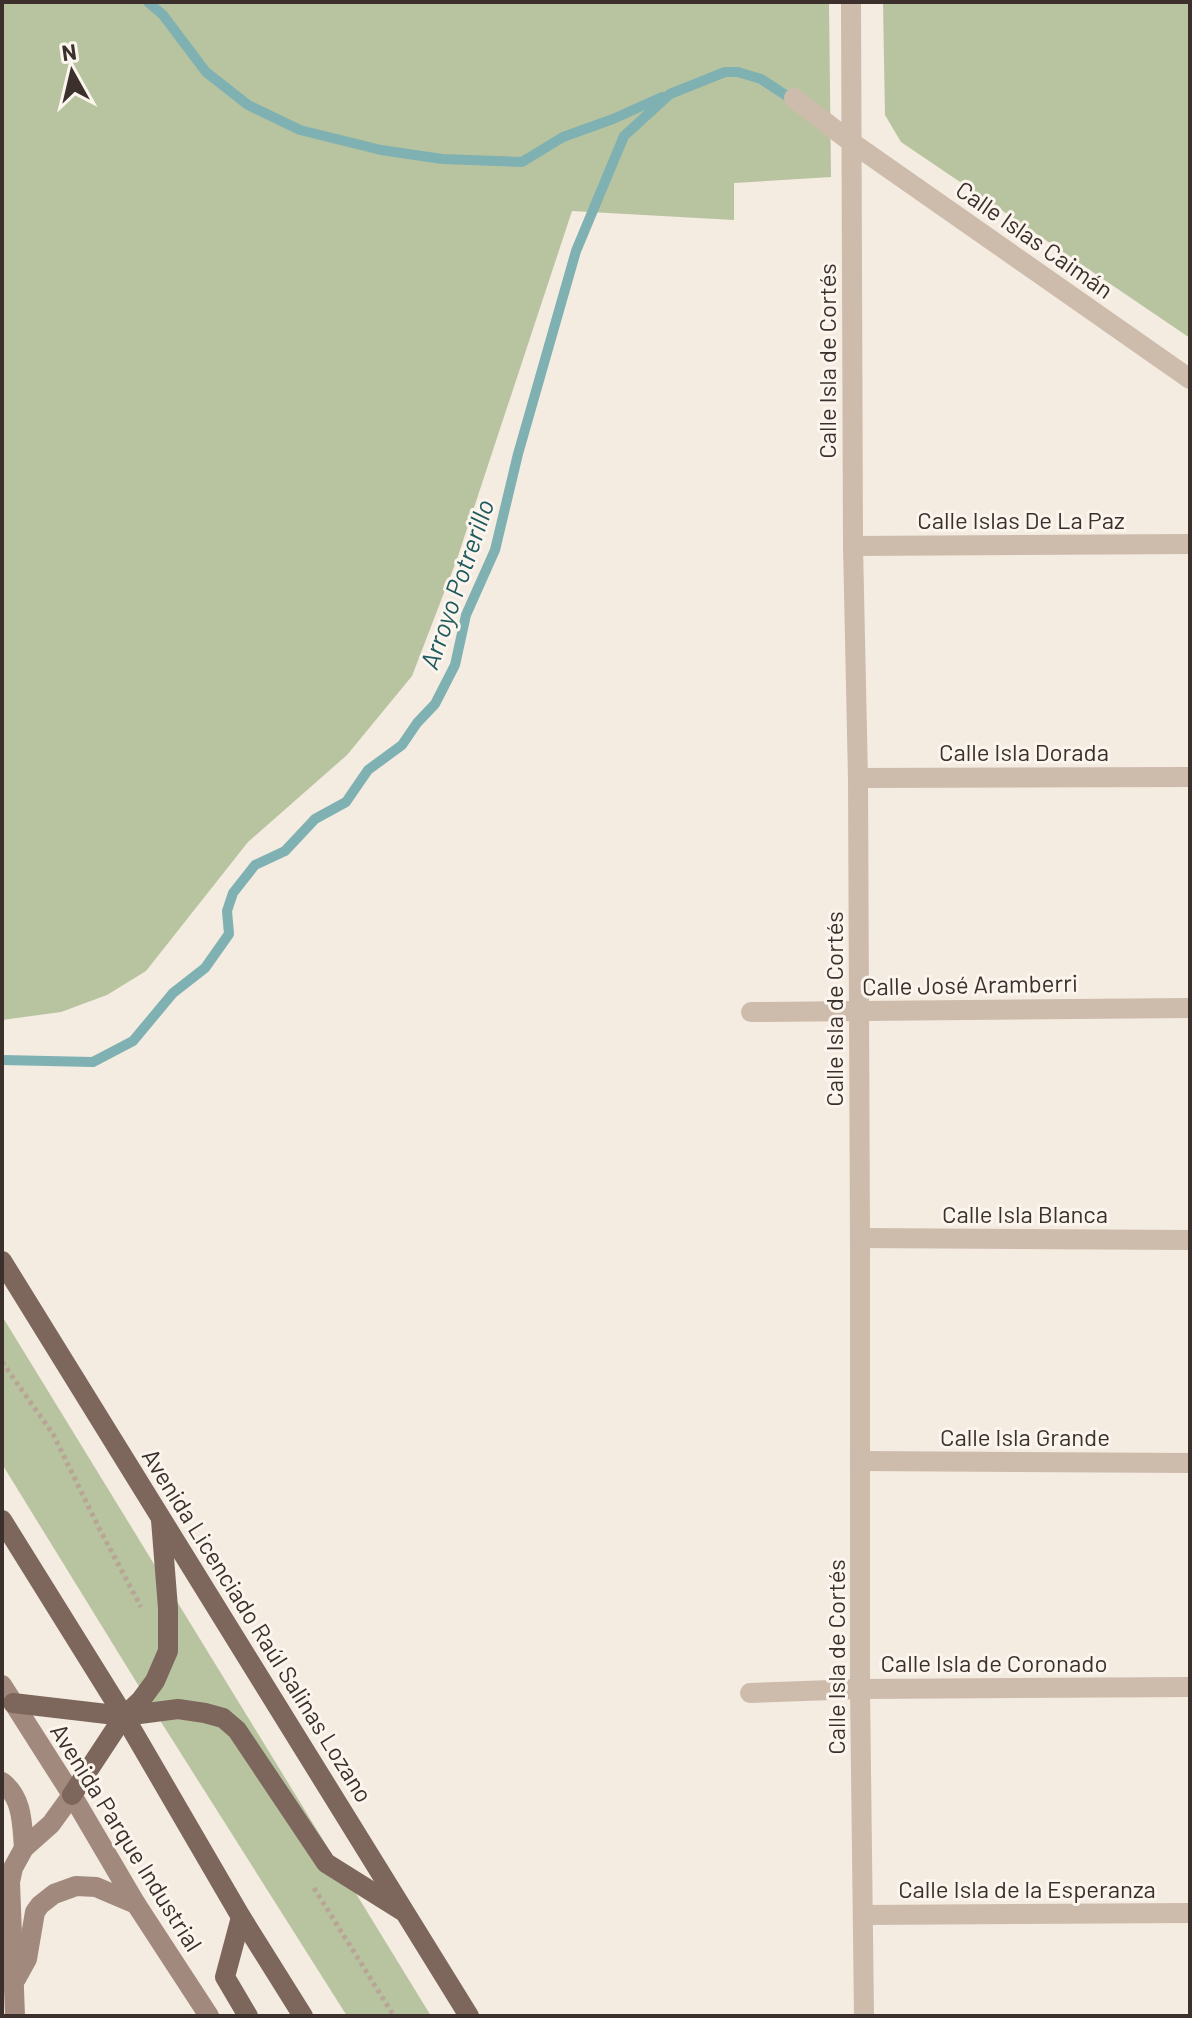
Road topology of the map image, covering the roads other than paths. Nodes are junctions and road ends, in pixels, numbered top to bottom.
1 (851, 2) edge
2 (794, 98) dead end
3 (851, 142) junction
4 (1190, 379) edge
5 (1190, 544) edge
6 (853, 546) junction
7 (1190, 777) edge
8 (858, 778) junction
9 (1190, 1008) edge
10 (859, 1011) junction
11 (751, 1012) dead end
12 (860, 1238) junction
13 (1190, 1240) edge
14 (2, 1261) edge
15 (860, 1461) junction
16 (1190, 1463) edge
17 (160, 1516) junction
18 (2, 1520) edge
19 (2, 1685) edge
20 (1190, 1687) edge
21 (860, 1689) junction
22 (750, 1693) dead end
23 (8, 1704) edge
24 (124, 1716) junction
25 (2, 1782) edge
26 (72, 1795) junction
27 (24, 1848) junction
28 (136, 1904) junction
29 (404, 1912) junction
30 (1190, 1913) edge
31 (864, 1915) junction
32 (241, 1917) junction
33 (15, 1982) junction
34 (15, 2016) edge
35 (209, 2016) edge
36 (248, 2016) edge
37 (303, 2016) edge
38 (469, 2016) edge
39 (864, 2016) edge

1 - 3 street, Calle Isla de Cortés
2 - 3 street, Calle Islas Caimán
3 - 4 street, Calle Islas Caimán
3 - 6 street, Calle Isla de Cortés
5 - 6 street, Calle Islas De La Paz
6 - 8 street, Calle Isla de Cortés
7 - 8 street, Calle Isla Dorada
8 - 10 street, Calle Isla de Cortés
9 - 10 street, Calle José Aramberri
10 - 11 street, Calle José Aramberri
10 - 12 street, Calle Isla de Cortés
12 - 13 street, Calle Isla Blanca
12 - 15 street, Calle Isla de Cortés
14 - 17 main road, Avenida Licenciado Raúl Salinas Lozano
15 - 16 street, Calle Isla Grande
15 - 21 street, Calle Isla de Cortés
17 - 24 main road
17 - 29 main road, Avenida Licenciado Raúl Salinas Lozano
18 - 24 main road
19 - 23 street, Avenida Parque Industrial
20 - 21 street, Calle Isla de Coronado
21 - 22 street, Calle Isla de Coronado
21 - 31 street, Calle Isla de Cortés
23 - 24 main road
23 - 26 street, Avenida Parque Industrial
24 - 26 main road
24 - 29 main road
24 - 32 main road
25 - 27 street
26 - 27 street
26 - 28 street, Avenida Parque Industrial
27 - 33 street
28 - 33 street
28 - 35 street, Avenida Parque Industrial
29 - 38 main road, Avenida Licenciado Raúl Salinas Lozano
30 - 31 street, Calle Isla de la Esperanza
31 - 39 street, Calle Isla de Cortés
32 - 36 main road
32 - 37 main road
33 - 34 street

